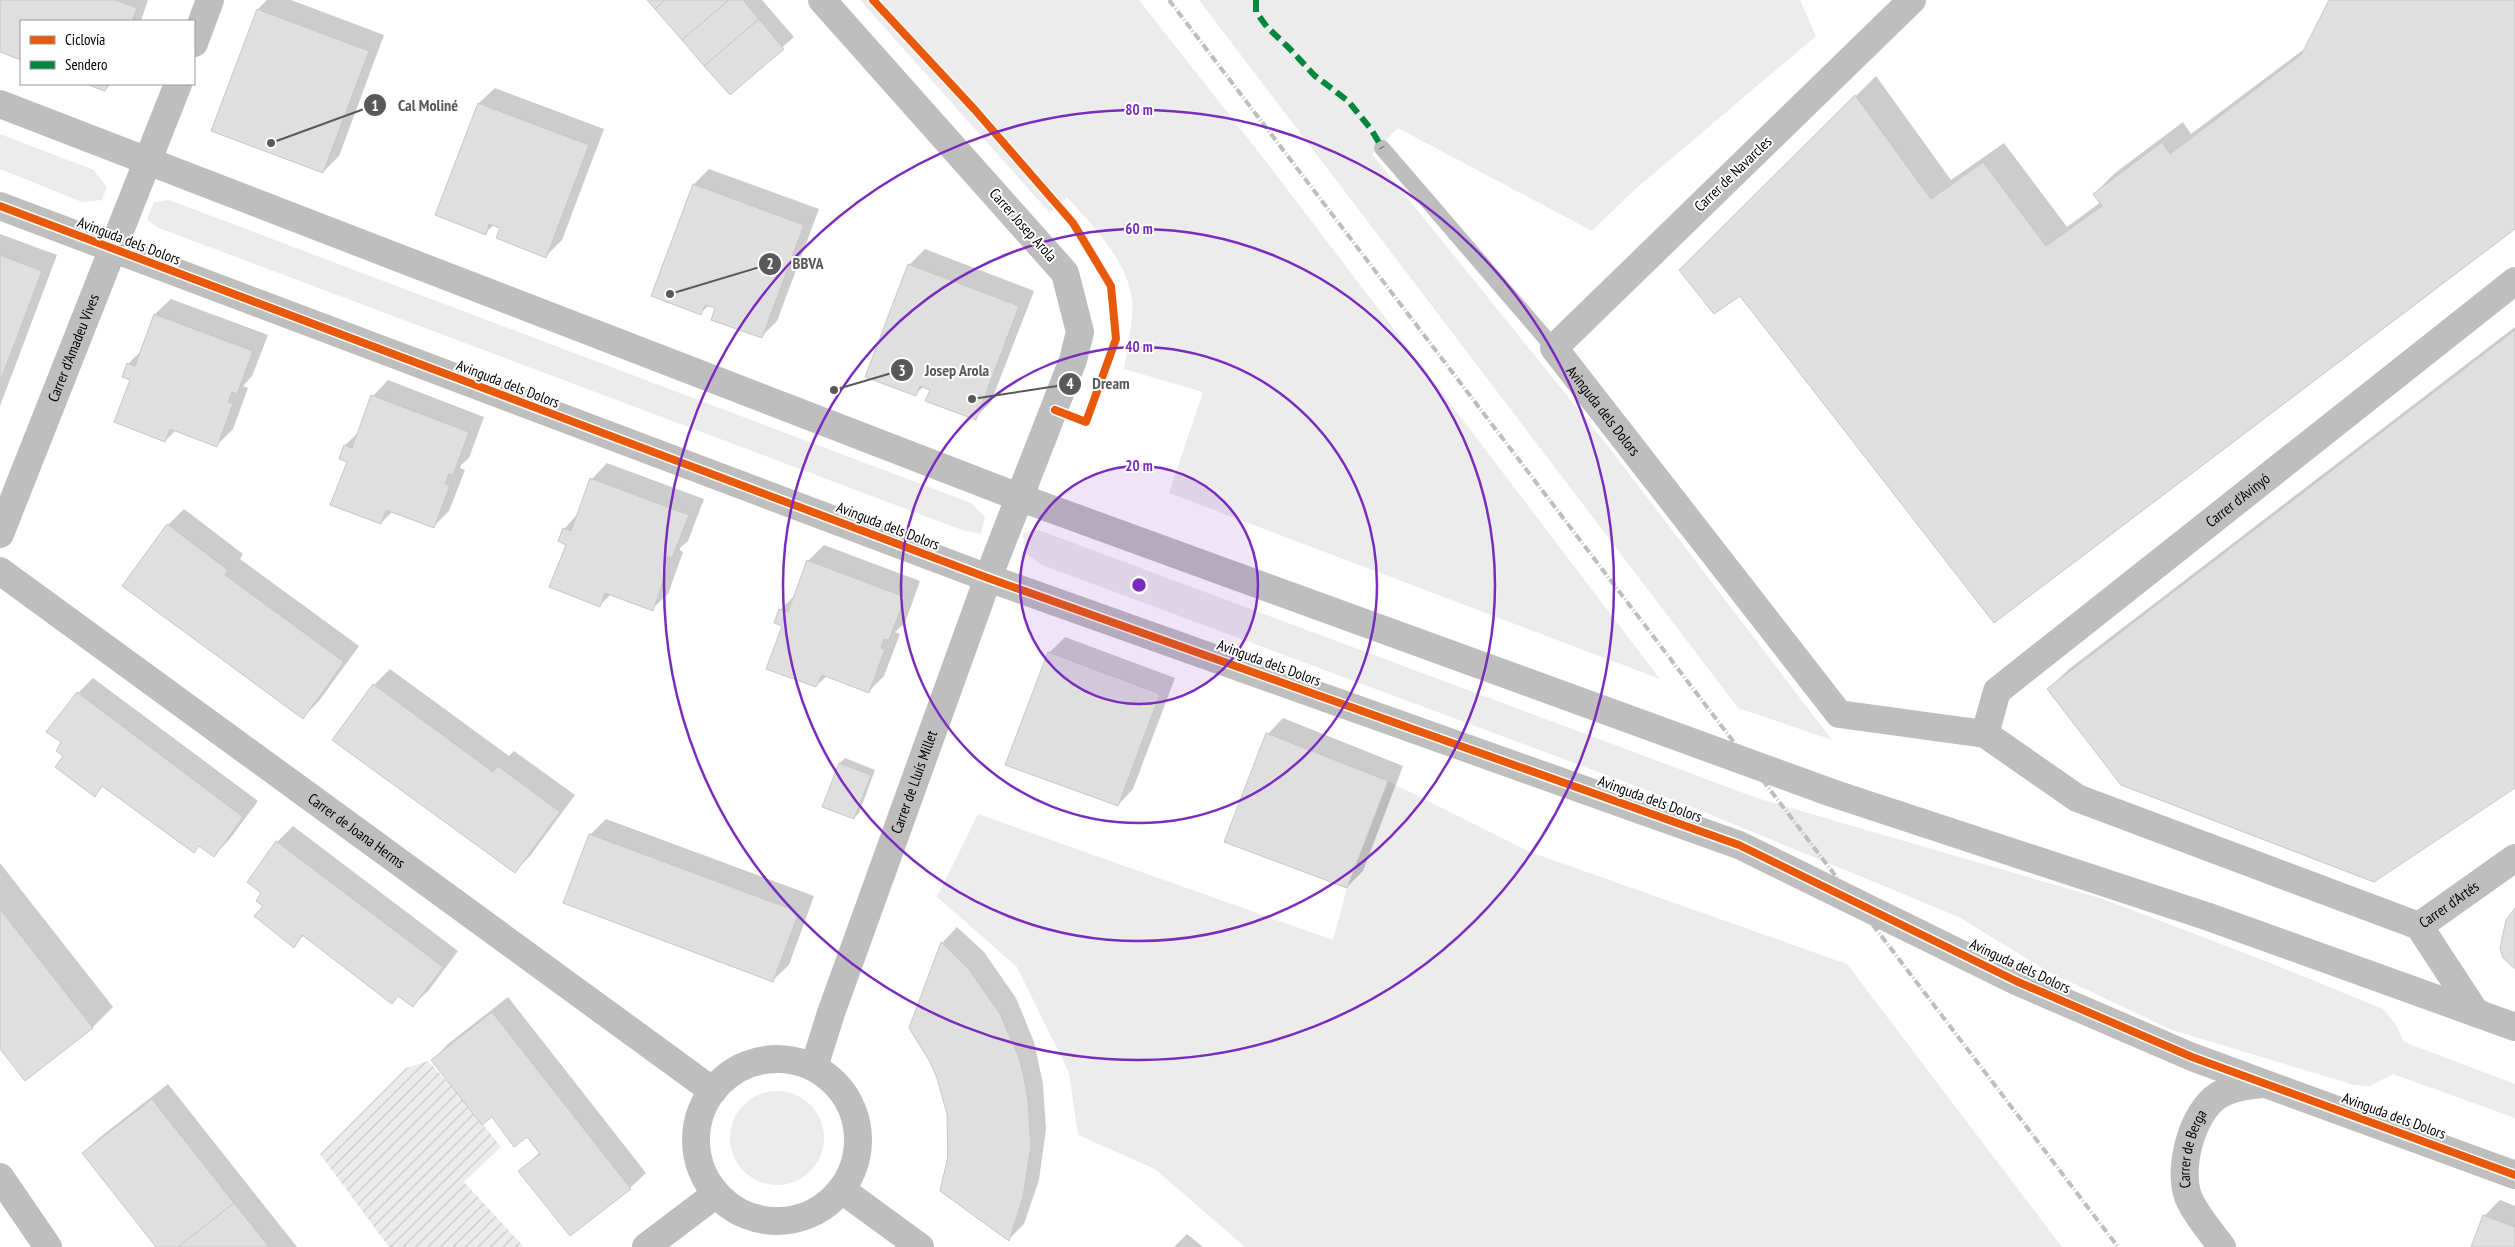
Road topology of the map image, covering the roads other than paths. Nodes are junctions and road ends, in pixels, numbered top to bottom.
1 (210, 0) edge
2 (822, 0) edge
3 (1912, 0) edge
4 (195, 40) edge
5 (178, 85) edge
6 (0, 104) edge
7 (1382, 148) dead end
8 (147, 161) junction
9 (0, 206) edge
10 (114, 251) junction
11 (2515, 281) edge
12 (1554, 348) junction
13 (1021, 498) junction
14 (0, 534) edge
15 (0, 571) edge
16 (988, 578) junction
17 (1985, 734) junction
18 (2515, 858) edge
19 (2419, 926) junction
20 (2476, 1013) junction
21 (2515, 1027) edge
22 (814, 1067) junction
23 (2263, 1084) junction
24 (713, 1091) junction
25 (2515, 1175) edge
26 (0, 1177) edge
27 (842, 1190) junction
28 (716, 1194) junction
29 (48, 1247) edge
30 (646, 1247) edge
31 (920, 1247) edge
32 (2222, 1247) edge

1 - 4 street
2 - 13 street, Carrer Josep Arola
3 - 12 street, Carrer de Navarcles
5 - 8 street, Carrer d'Amadeu Vives
6 - 8 street
7 - 12 lane
8 - 10 street, Carrer d'Amadeu Vives
8 - 13 street
9 - 10 street, Avinguda dels Dolors
10 - 14 street, Carrer d'Amadeu Vives
10 - 16 street, Avinguda dels Dolors
11 - 17 street, Carrer d'Avinyó
12 - 17 street, Avinguda dels Dolors
13 - 16 street, Carrer de Lluís Millet
13 - 20 street
15 - 24 street, Carrer de Joana Herms
16 - 22 street, Carrer de Lluís Millet
16 - 23 street, Avinguda dels Dolors
17 - 19 street, Avinguda dels Dolors
18 - 19 street, Carrer d'Artés
19 - 20 street, Carrer d'Artés
20 - 21 street
22 - 24 street
22 - 27 street
23 - 25 street, Avinguda dels Dolors
23 - 32 street, Carrer de Berga
24 - 28 street
26 - 29 street
27 - 28 street
27 - 31 street
28 - 30 street

